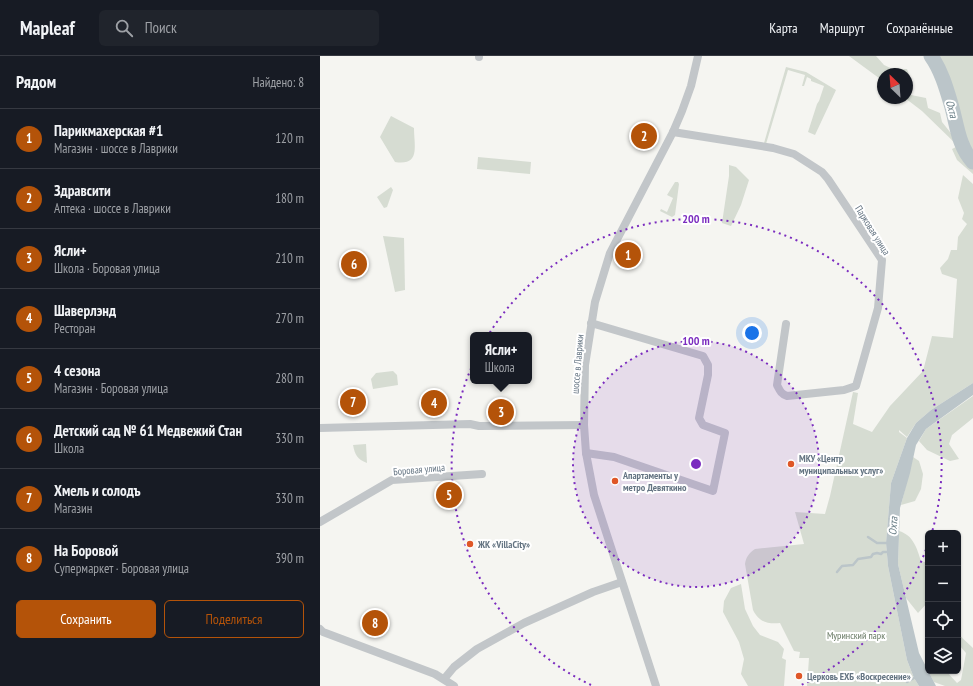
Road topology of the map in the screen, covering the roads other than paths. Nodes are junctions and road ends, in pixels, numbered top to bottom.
1 (698, 56) edge
2 (673, 132) junction
3 (591, 323) junction
4 (786, 324) dead end
5 (584, 425) junction
6 (320, 428) edge
7 (586, 453) junction
8 (482, 474) dead end
9 (320, 522) edge
10 (622, 582) junction
11 (320, 629) edge
12 (444, 679) junction
13 (454, 686) edge
14 (656, 686) edge

1 - 2 street, шоссе в Лаврики
2 - 3 street, шоссе в Лаврики
2 - 4 street, Парковая улица
3 - 5 street, шоссе в Лаврики
3 - 7 street
5 - 6 street
5 - 7 street, шоссе в Лаврики
7 - 10 street, шоссе в Лаврики
8 - 9 street, Боровая улица
10 - 12 street
10 - 14 street, шоссе в Лаврики
11 - 12 street
12 - 13 street

